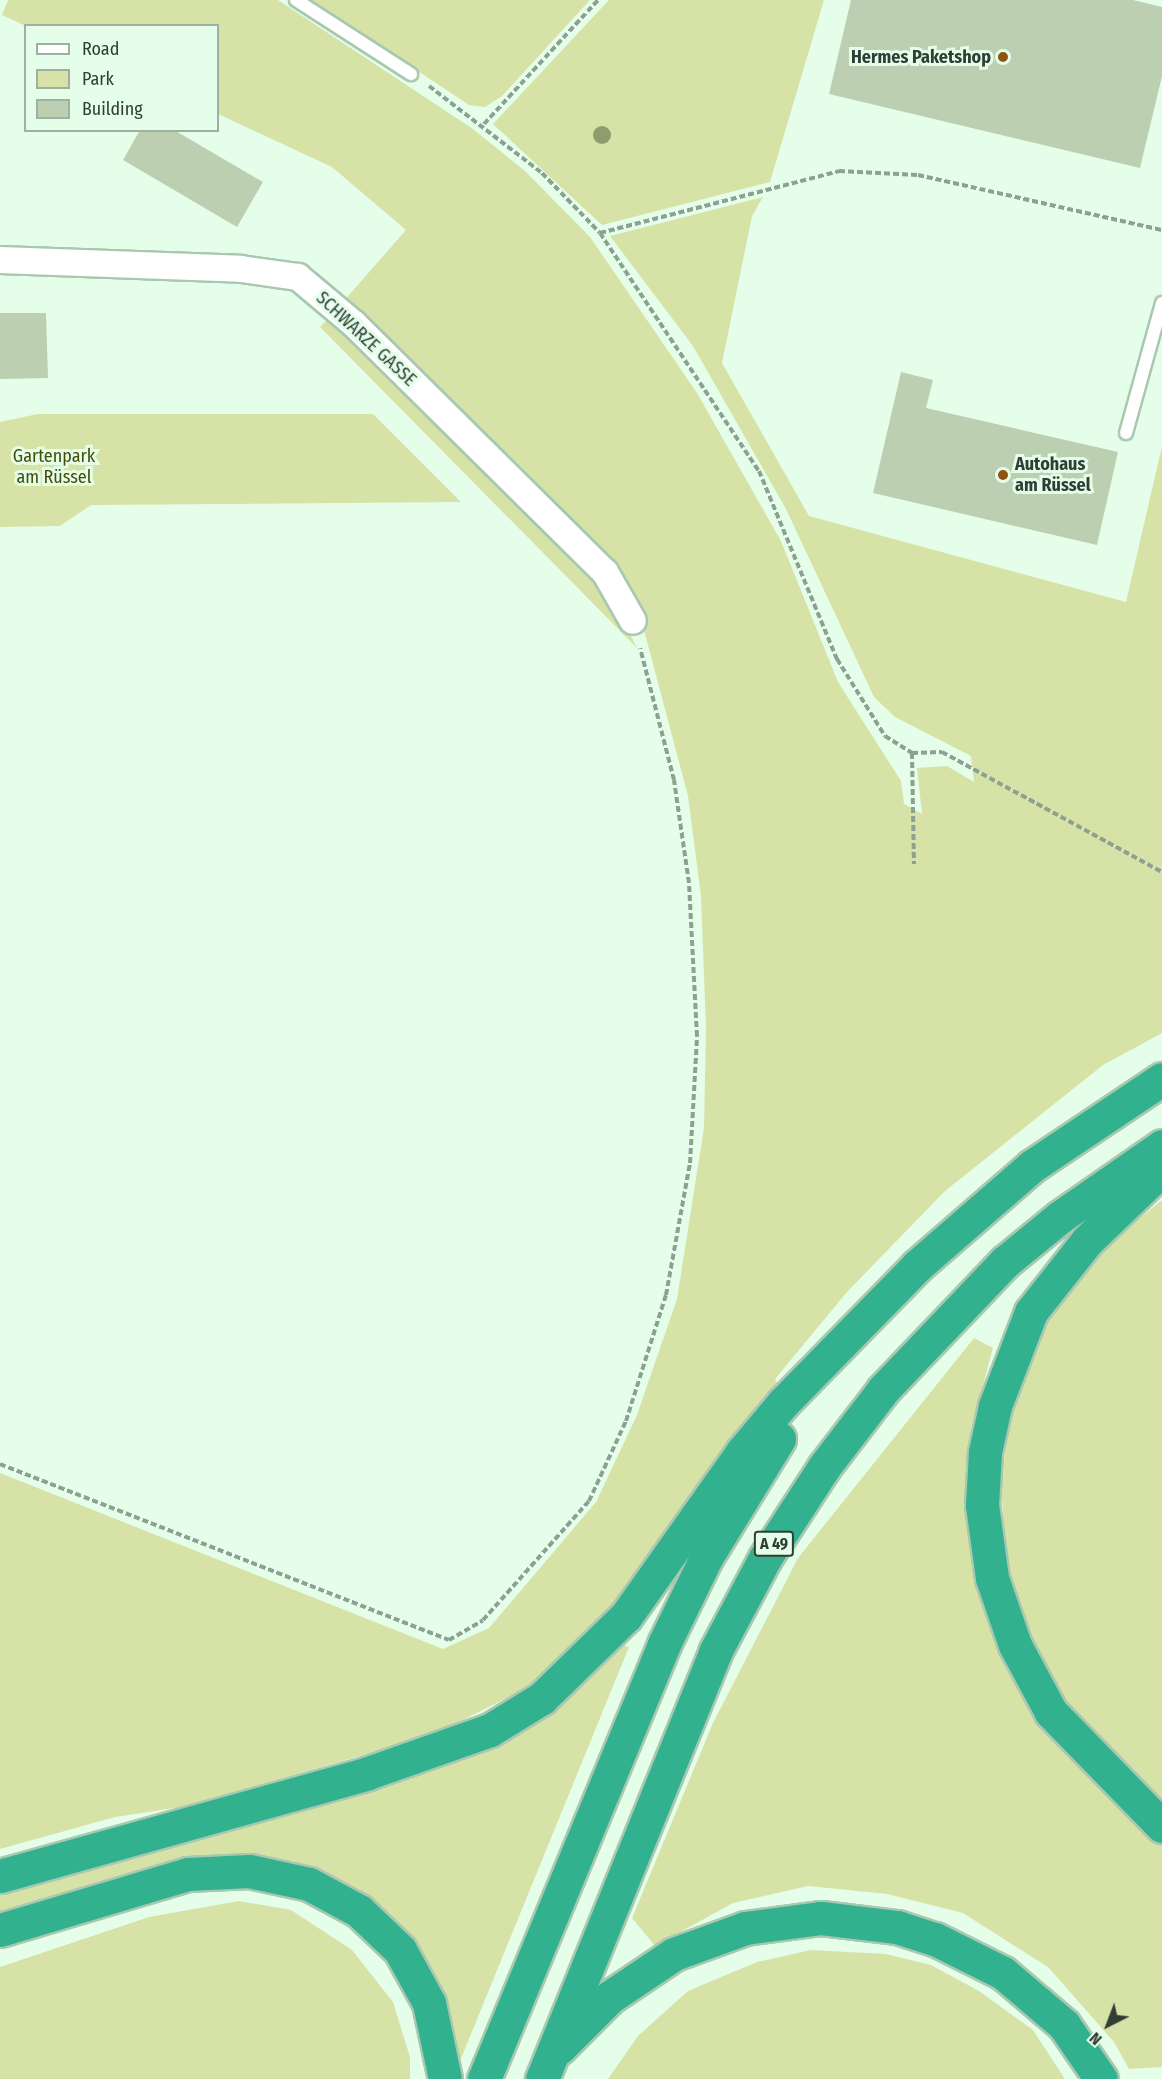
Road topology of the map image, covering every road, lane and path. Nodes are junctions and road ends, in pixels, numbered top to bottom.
1 (296, 0) edge
2 (598, 0) edge
3 (411, 74) joint
4 (483, 124) junction
5 (1162, 230) edge
6 (600, 232) junction
7 (0, 260) edge
8 (1162, 303) edge
9 (1126, 433) dead end
10 (633, 621) joint
11 (912, 753) junction
12 (914, 864) dead end
13 (1162, 872) edge
14 (1162, 1079) edge
15 (1162, 1146) edge
16 (1162, 1169) edge
17 (864, 1321) junction
18 (0, 1464) edge
19 (1162, 1826) edge
20 (0, 1876) edge
21 (0, 1930) edge
22 (546, 2068) edge
23 (445, 2079) edge
24 (484, 2079) edge
25 (1101, 2079) edge

1 - 3 lane
2 - 4 path
3 - 4 path
4 - 6 path
5 - 6 path
6 - 11 path
7 - 10 street, SCHWARZE GASSE
8 - 9 lane
10 - 18 path
11 - 12 path
11 - 13 path
14 - 17 highway, A 49
15 - 22 highway, A 49
16 - 19 highway
17 - 20 highway
17 - 24 highway, A 49
21 - 23 highway
22 - 25 highway

